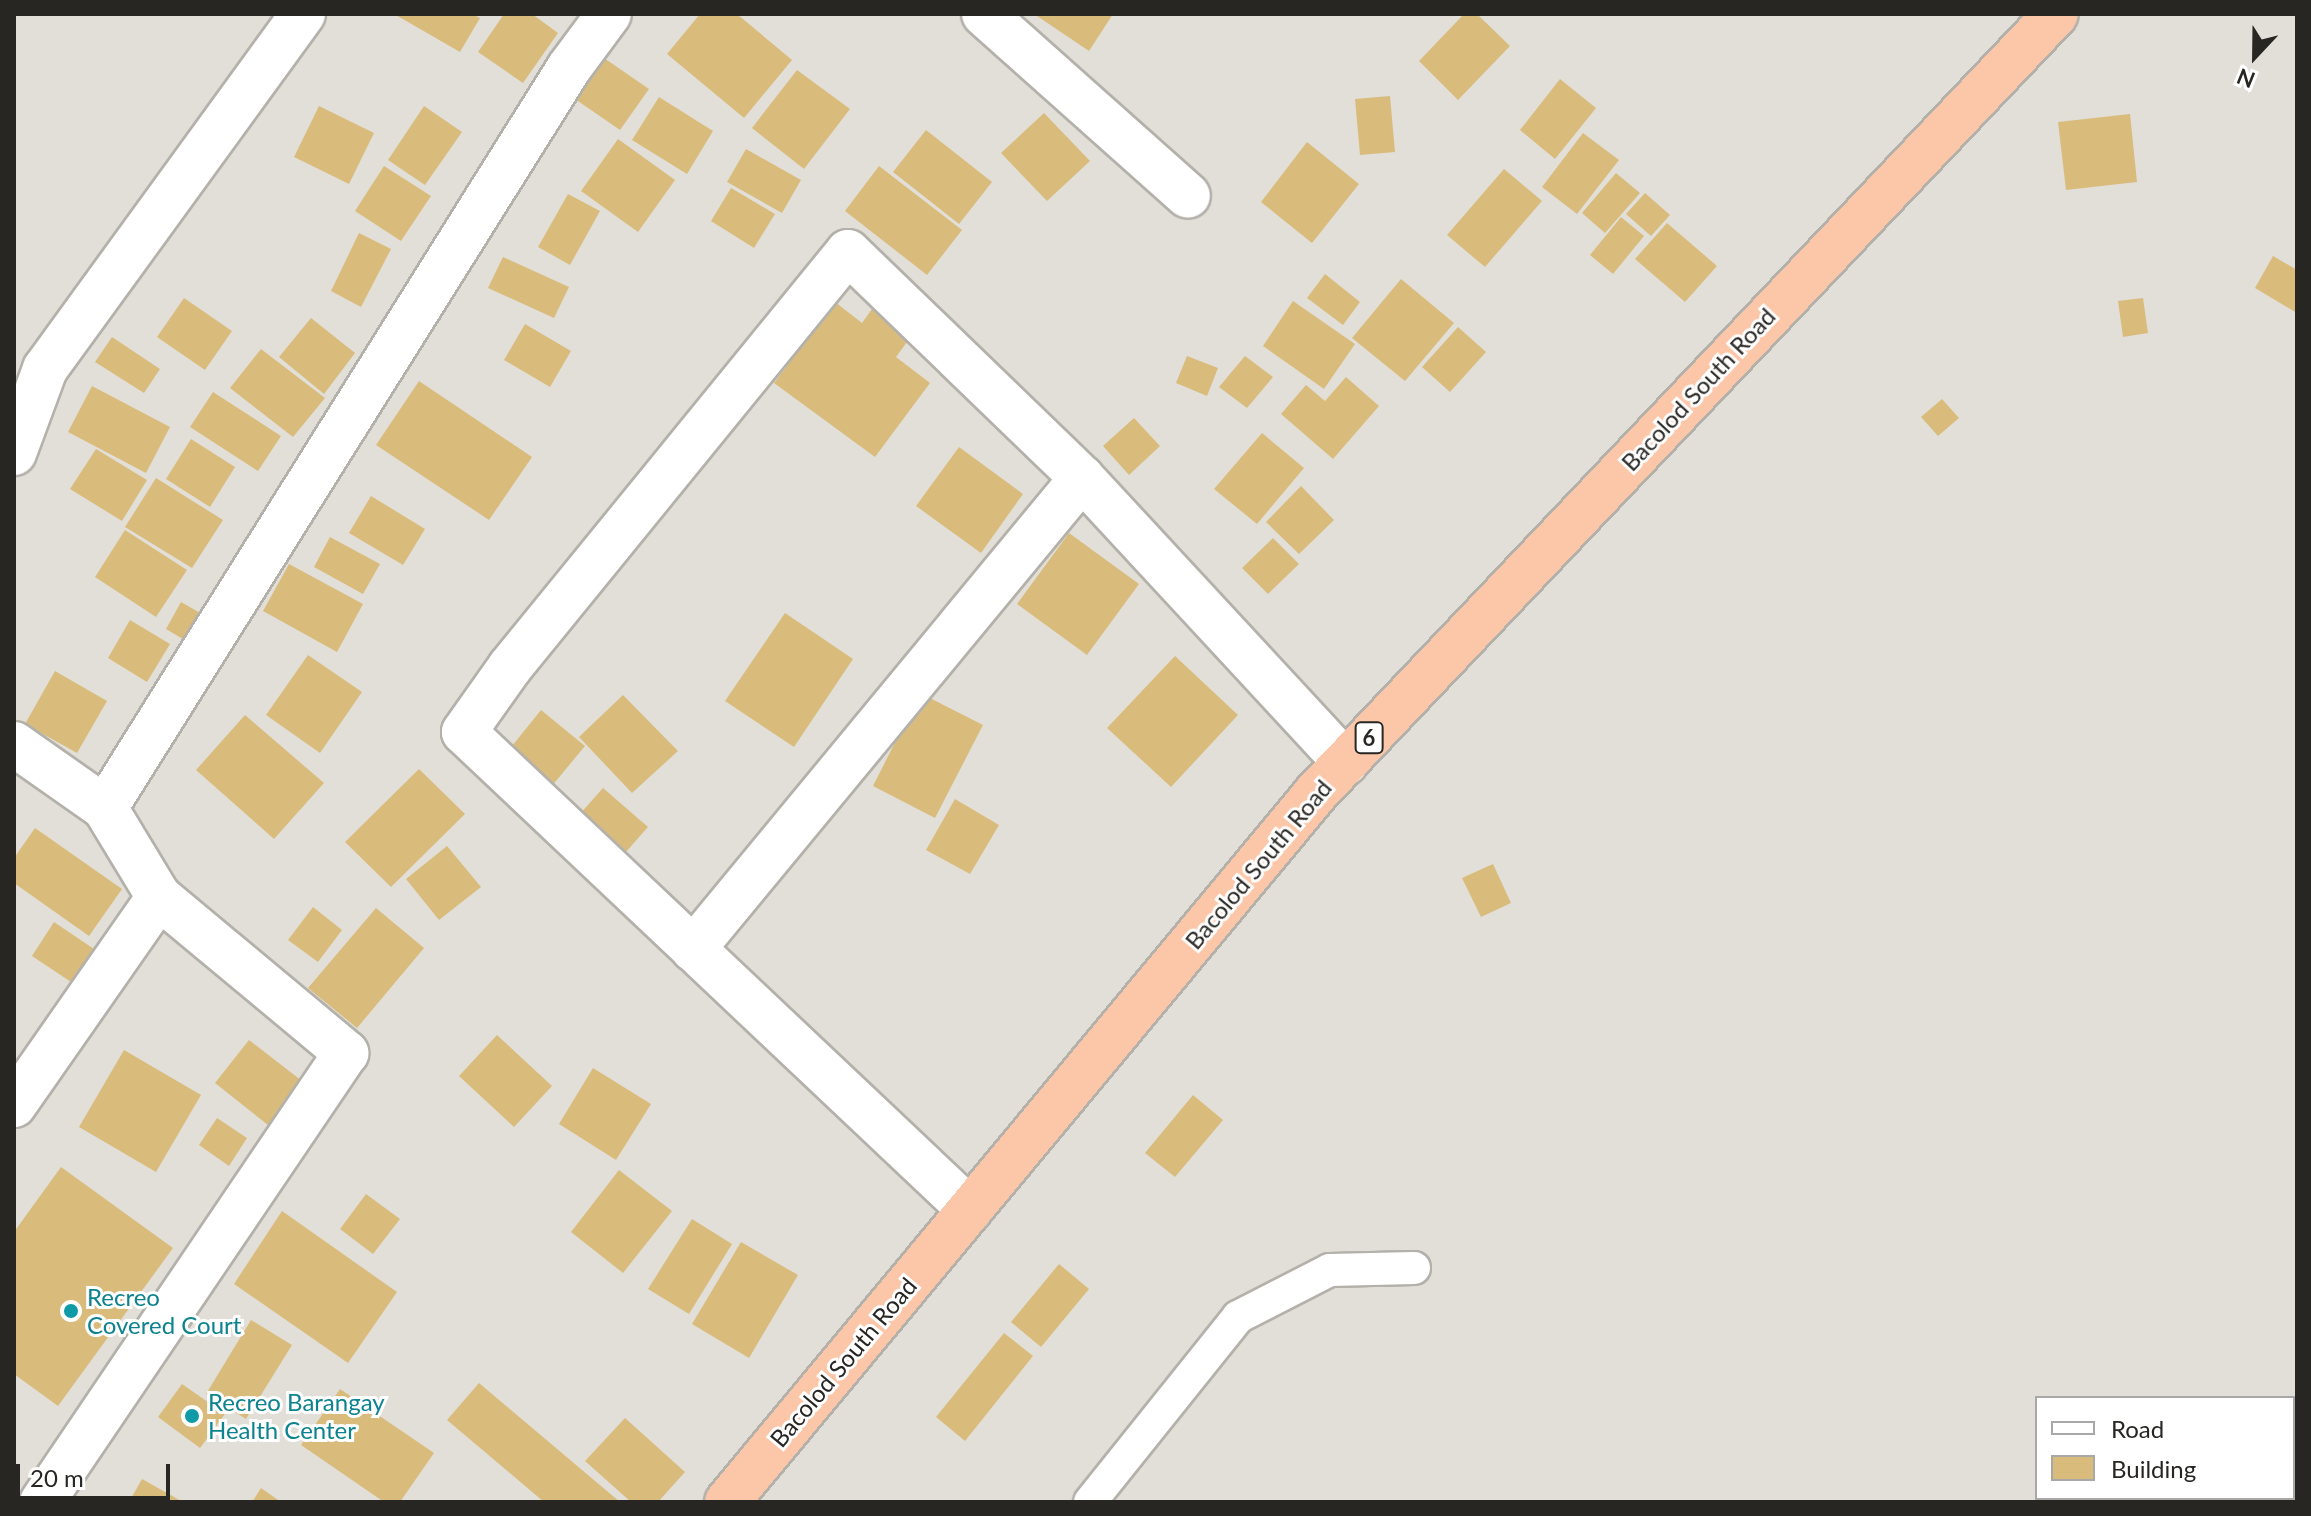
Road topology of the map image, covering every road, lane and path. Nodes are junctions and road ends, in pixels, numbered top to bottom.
1 (303, 14) edge
2 (609, 14) edge
3 (984, 14) edge
4 (2056, 14) edge
5 (1188, 196) dead end
6 (14, 453) edge
7 (1082, 478) junction
8 (14, 744) edge
9 (1346, 763) junction
10 (105, 808) junction
11 (159, 897) junction
12 (693, 949) junction
13 (14, 1105) edge
14 (970, 1210) junction
15 (1414, 1268) dead end
16 (42, 1502) edge
17 (727, 1502) edge
18 (1090, 1502) edge

1 - 6 street
2 - 10 street
3 - 5 street
4 - 9 highway, Bacolod South Road / 6
7 - 9 street
7 - 12 street
7 - 12 street
8 - 10 street
9 - 14 highway, Bacolod South Road / 6
10 - 11 street
11 - 13 street
11 - 16 street
12 - 14 street
14 - 17 highway, Bacolod South Road / 6
15 - 18 lane

